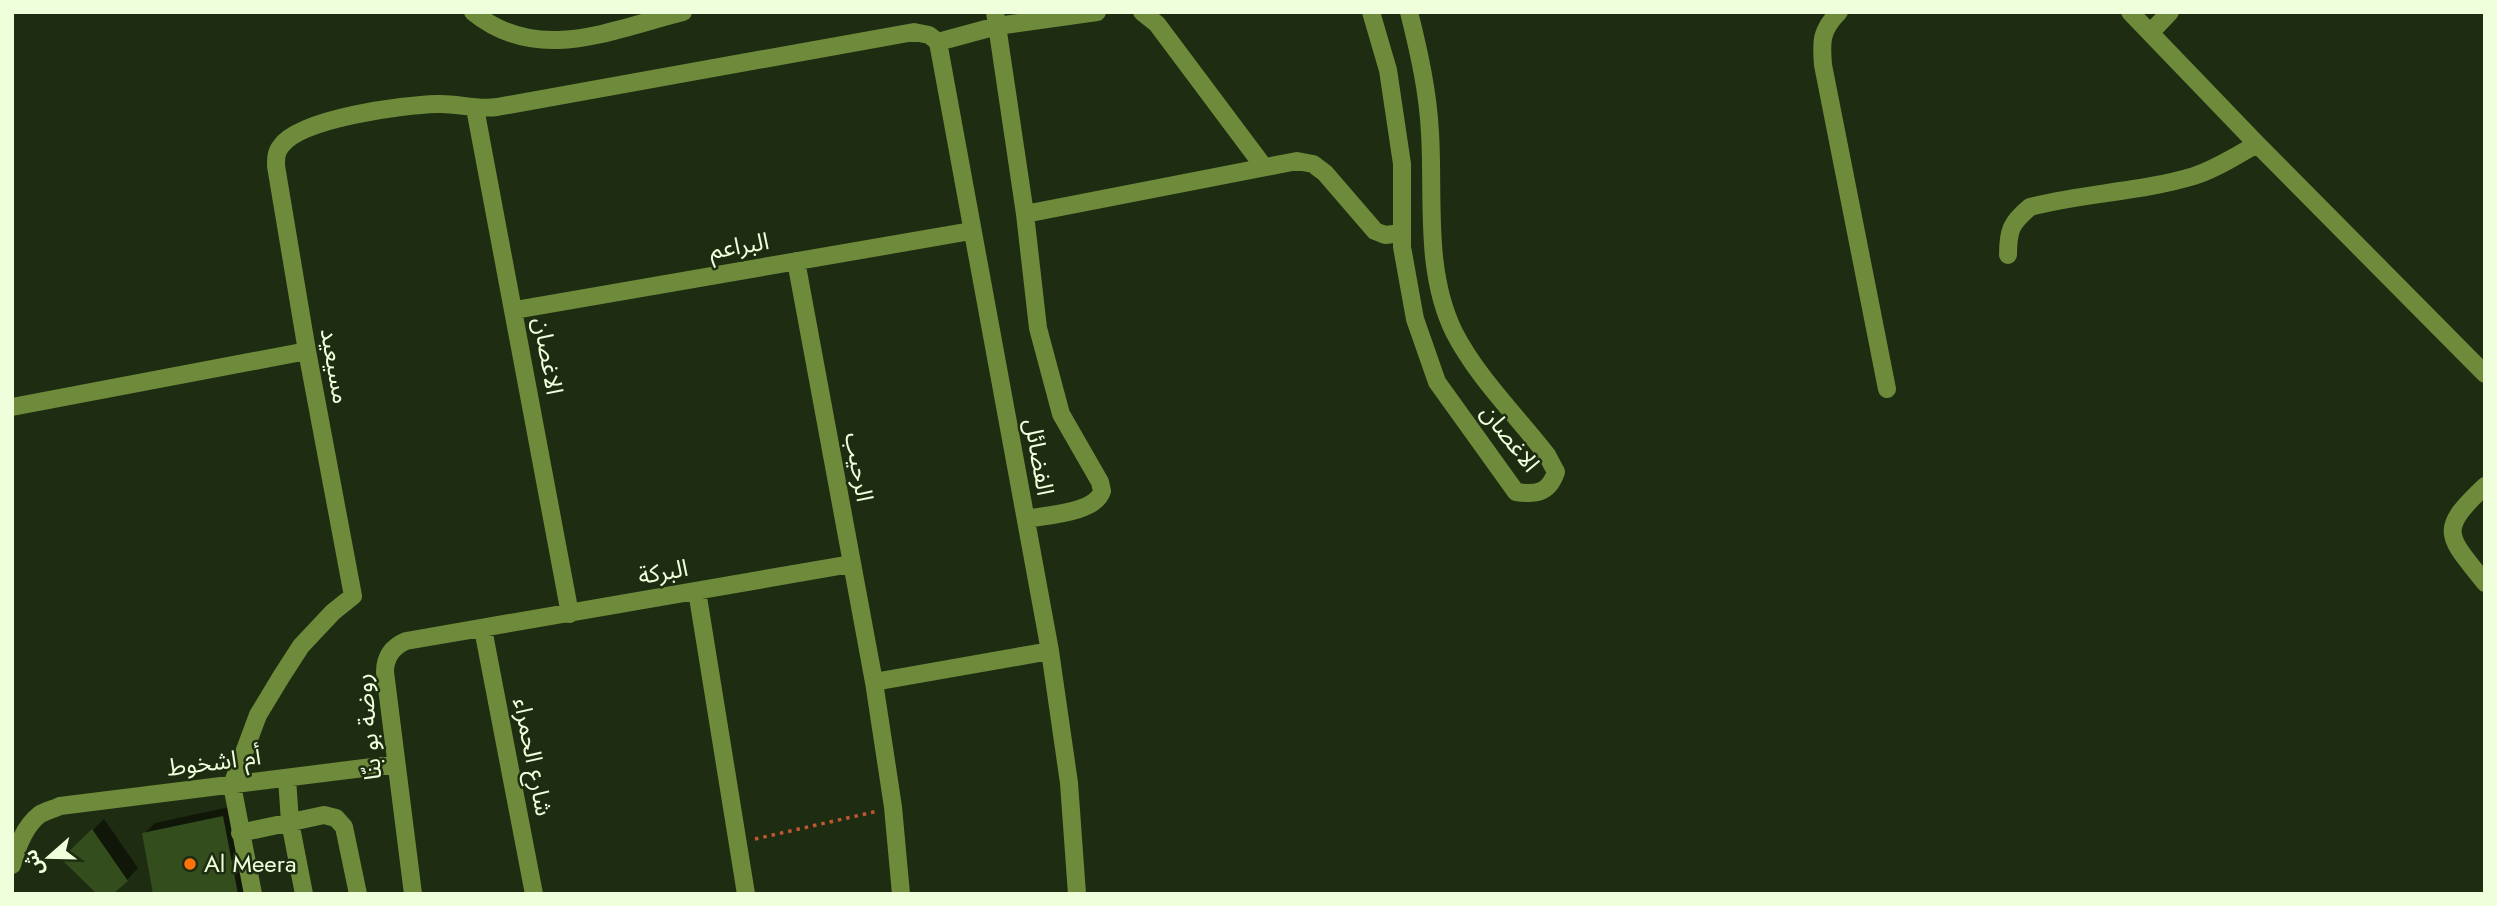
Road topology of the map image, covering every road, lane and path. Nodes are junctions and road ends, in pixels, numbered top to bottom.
1 (472, 12) edge
2 (683, 12) edge
3 (1097, 12) edge
4 (1142, 12) edge
5 (1371, 12) edge
6 (1409, 12) edge
7 (1839, 12) edge
8 (2130, 12) edge
9 (2171, 12) edge
10 (996, 19) edge
11 (2151, 32) junction
12 (934, 39) junction
13 (475, 108) junction
14 (2257, 144) junction
15 (1264, 167) junction
16 (1026, 214) junction
17 (971, 231) junction
18 (1402, 233) junction
19 (2008, 255) dead end
20 (796, 261) junction
21 (515, 310) junction
22 (307, 351) junction
23 (2485, 374) edge
24 (1887, 389) dead end
25 (12, 407) edge
26 (2485, 486) edge
27 (1026, 519) junction
28 (852, 564) junction
29 (2485, 583) edge
30 (697, 591) junction
31 (570, 614) junction
32 (483, 629) junction
33 (1050, 651) junction
34 (874, 682) junction
35 (396, 764) junction
36 (287, 778) junction
37 (232, 785) junction
38 (893, 807) junction
39 (290, 822) junction
40 (240, 834) junction
41 (739, 843) junction
42 (12, 865) edge
43 (253, 894) edge
44 (304, 894) edge
45 (358, 894) edge
46 (413, 894) edge
47 (534, 894) edge
48 (746, 894) edge
49 (901, 894) edge
50 (1077, 894) edge

1 - 2 street
3 - 10 street
4 - 15 street
5 - 18 street, الاغصان
6 - 18 street, الاغصان
7 - 24 street
8 - 11 street
9 - 11 street
10 - 12 street
10 - 16 street
11 - 14 street
12 - 13 street
12 - 17 street, الفضائل
13 - 21 street, الاغصان
13 - 22 street, مسيعيد
14 - 19 street
14 - 23 street
15 - 16 street
15 - 18 street
16 - 27 street
17 - 20 street, البراعم
17 - 27 street, الفضائل
20 - 21 street, البراعم
20 - 28 street, الرحيب
21 - 31 street, الاغصان
22 - 25 street
22 - 37 street, مسيعيد
26 - 29 street
27 - 33 street, الفضائل
28 - 30 street, البركة
28 - 34 street, الرحيب
30 - 31 street, البركة
30 - 41 street
31 - 32 street, البركة
32 - 35 street, روضة بو بنّا
32 - 47 street, شارع الحمراء
33 - 34 street
33 - 50 street, الفضائل
34 - 38 street, الرحيب
35 - 36 street, أم اشخوط
35 - 46 street, روضة بو بنّا
36 - 37 street, أم اشخوط
36 - 39 street
37 - 40 street
37 - 42 street, أم اشخوط
38 - 41 path
38 - 49 street, الرحيب
39 - 40 street
39 - 44 street
39 - 45 street
40 - 43 street
41 - 48 street

